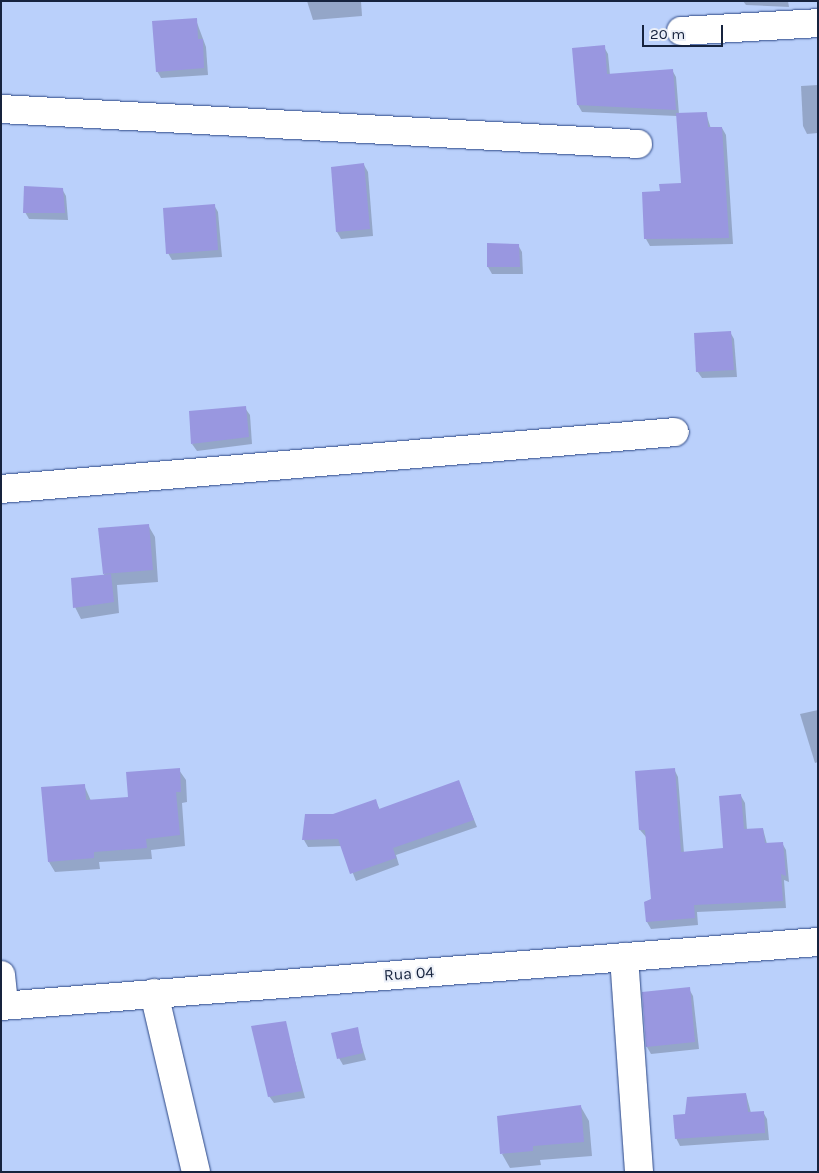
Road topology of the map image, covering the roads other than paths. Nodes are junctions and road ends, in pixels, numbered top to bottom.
1 (818, 23) edge
2 (681, 31) dead end
3 (1, 109) edge
4 (638, 144) dead end
5 (675, 432) dead end
6 (1, 488) edge
7 (818, 942) edge
8 (624, 957) junction
9 (1, 975) edge
10 (154, 994) junction
11 (2, 1005) edge
12 (196, 1172) edge
13 (639, 1172) edge

1 - 2 street
3 - 4 street
5 - 6 street
7 - 8 street, Rua 04
8 - 10 street, Rua 04
8 - 13 street
9 - 11 street
10 - 11 street, Rua 04
10 - 12 street

